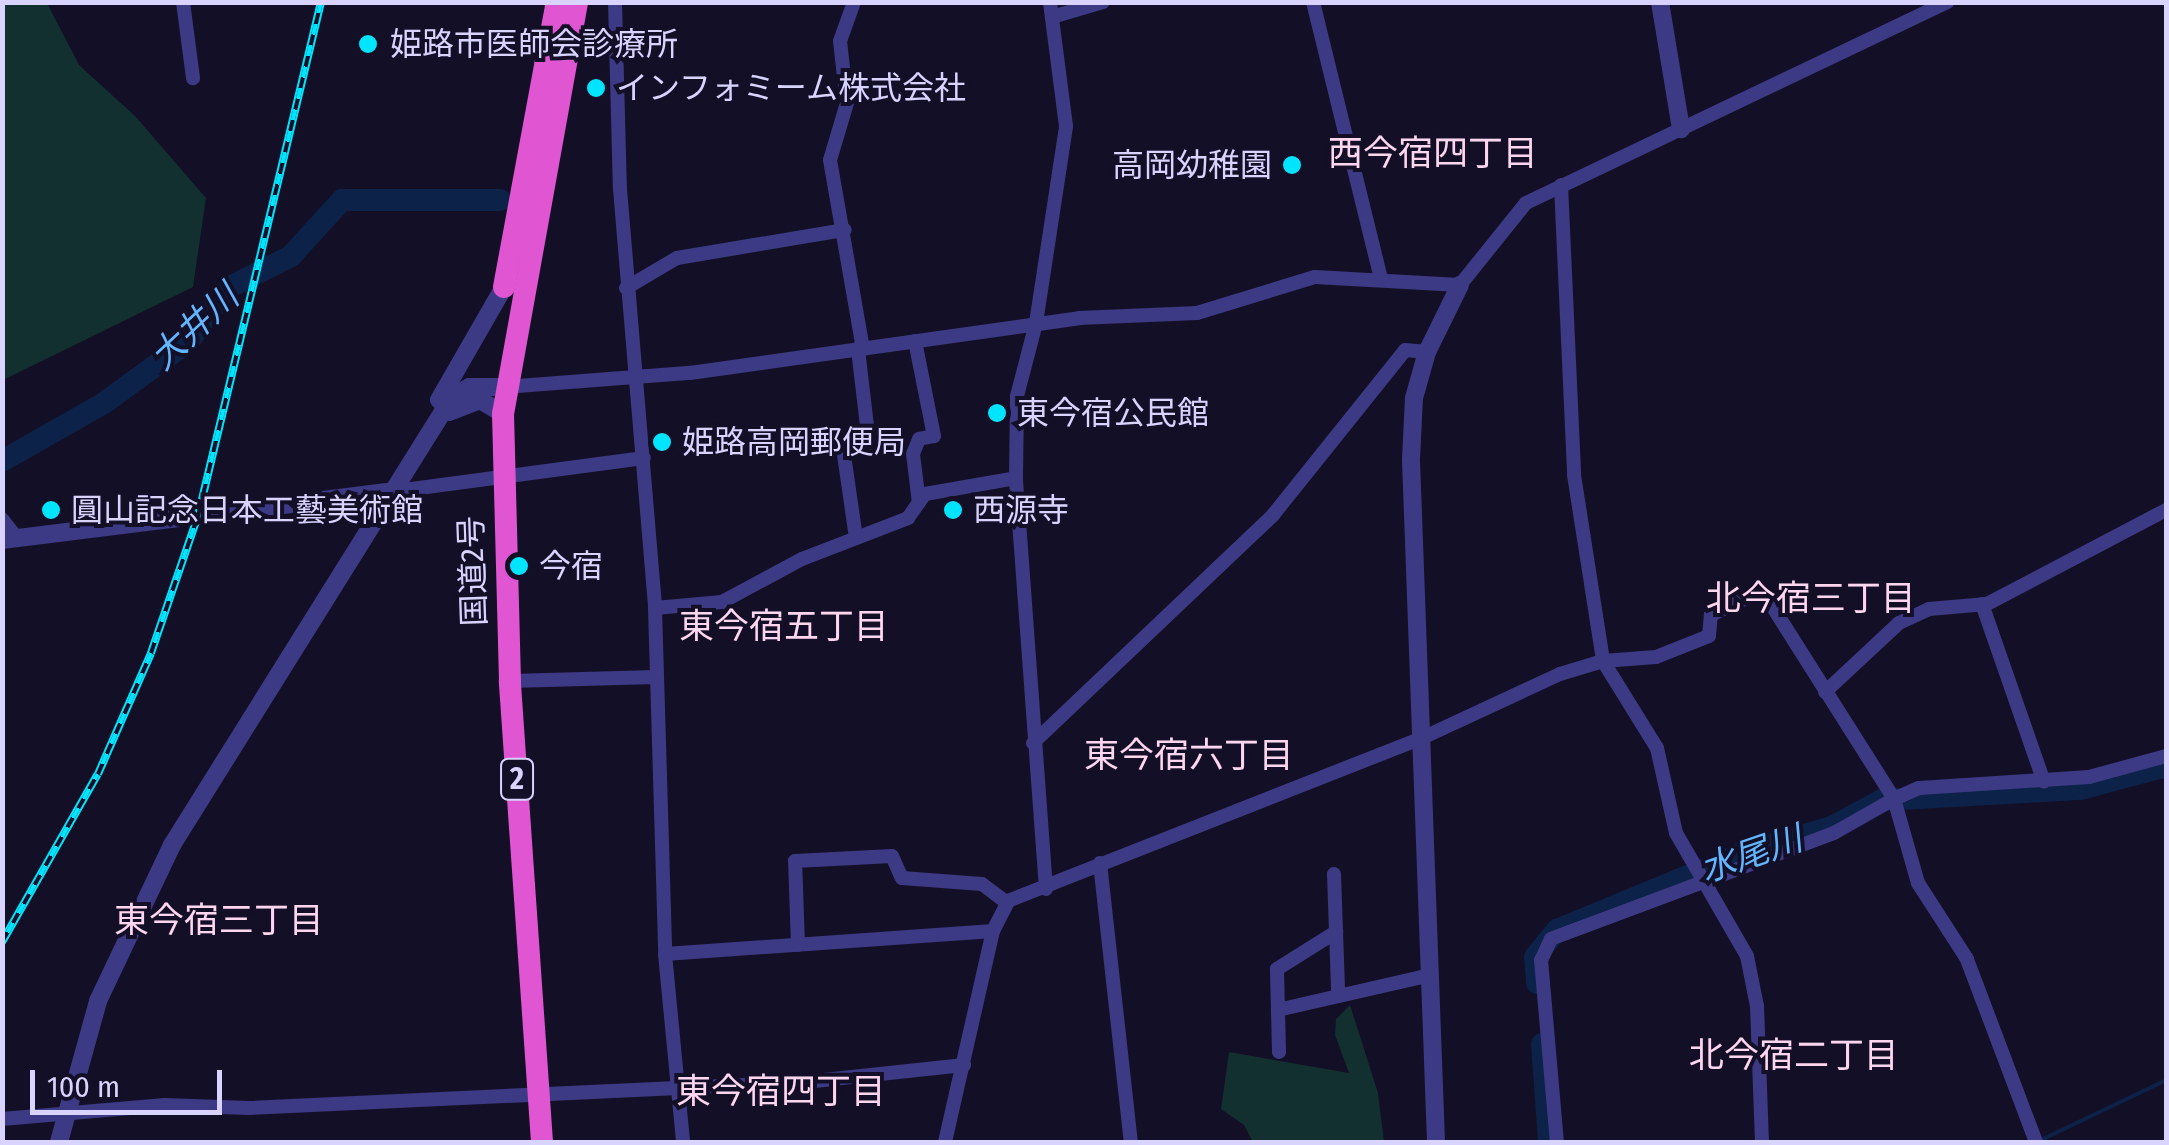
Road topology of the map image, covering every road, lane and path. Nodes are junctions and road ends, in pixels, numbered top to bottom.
1 (183, 2) edge
2 (557, 2) edge
3 (577, 2) edge
4 (615, 2) edge
5 (854, 2) edge
6 (1102, 2) edge
7 (1314, 2) edge
8 (1660, 2) edge
9 (1948, 2) edge
10 (1051, 10) edge
11 (193, 78) dead end
12 (1681, 129) junction
13 (1561, 185) junction
14 (845, 230) junction
15 (1381, 278) junction
16 (1460, 285) junction
17 (504, 288) joint
18 (626, 288) junction
19 (1036, 323) junction
20 (915, 341) junction
21 (861, 349) junction
22 (1426, 352) junction
23 (638, 379) junction
24 (506, 388) junction
25 (503, 414) junction
26 (438, 423) junction
27 (644, 458) junction
28 (502, 476) junction
29 (1016, 478) junction
30 (389, 492) junction
31 (919, 503) junction
32 (2166, 510) edge
33 (2, 519) edge
34 (856, 538) junction
35 (10, 539) edge
36 (1982, 604) junction
37 (655, 608) junction
38 (1602, 661) junction
39 (656, 677) junction
40 (510, 681) junction
41 (1825, 692) junction
42 (1422, 738) junction
43 (1033, 743) junction
44 (2166, 756) edge
45 (2044, 782) junction
46 (1894, 799) junction
47 (1100, 864) junction
48 (1699, 872) junction
49 (1334, 874) dead end
50 (1046, 889) junction
51 (1007, 903) junction
52 (993, 931) junction
53 (1336, 932) junction
54 (798, 945) junction
55 (664, 954) junction
56 (1430, 974) junction
57 (1338, 991) junction
58 (1282, 1009) junction
59 (1279, 1052) dead end
60 (964, 1065) junction
61 (680, 1084) junction
62 (539, 1090) junction
63 (64, 1115) junction
64 (2, 1119) edge
65 (59, 1142) edge
66 (542, 1142) edge
67 (683, 1142) edge
68 (945, 1142) edge
69 (1131, 1142) edge
70 (1436, 1142) edge
71 (1557, 1142) edge
72 (1762, 1142) edge
73 (2036, 1142) edge

1 - 11 street
2 - 17 highway
3 - 24 highway, 国道2号 / 2
4 - 18 street
5 - 14 street
6 - 10 street
7 - 15 street
8 - 12 street
9 - 12 street
10 - 19 street
12 - 13 street
13 - 16 street
13 - 38 street
14 - 18 street
14 - 21 street
15 - 16 street
15 - 19 street
16 - 22 street
17 - 30 street
18 - 23 street
19 - 20 street
19 - 29 street
20 - 21 street
20 - 31 street
21 - 23 street
21 - 34 street
22 - 42 street
22 - 43 street
23 - 24 street
23 - 27 street
24 - 25 highway, 国道2号 / 2
24 - 26 street
25 - 26 street
25 - 28 highway, 国道2号 / 2
26 - 30 street
27 - 28 street
27 - 37 street
28 - 30 street
28 - 40 highway, 国道2号 / 2
29 - 31 street
29 - 43 street
30 - 35 street
30 - 63 street
31 - 34 street
32 - 36 street
33 - 35 street
34 - 37 street
36 - 41 street
36 - 45 street
37 - 39 street
38 - 41 street
38 - 42 street
38 - 48 street
39 - 40 street
39 - 55 street
40 - 62 highway, 国道2号 / 2
41 - 46 street
42 - 47 street
42 - 56 street
43 - 50 street
44 - 45 street
45 - 46 street
46 - 48 street
46 - 73 street
47 - 50 street
47 - 69 street
48 - 71 street
48 - 72 street
49 - 53 street
50 - 51 street
51 - 52 street
51 - 54 street
52 - 54 street
52 - 60 street
53 - 57 street
53 - 58 street
54 - 55 street
55 - 61 street
56 - 57 street
56 - 70 street
57 - 58 street
58 - 59 street
60 - 61 street
60 - 68 street
61 - 62 street
61 - 67 street
62 - 63 street
62 - 66 highway, 国道2号 / 2
63 - 64 street
63 - 65 street

